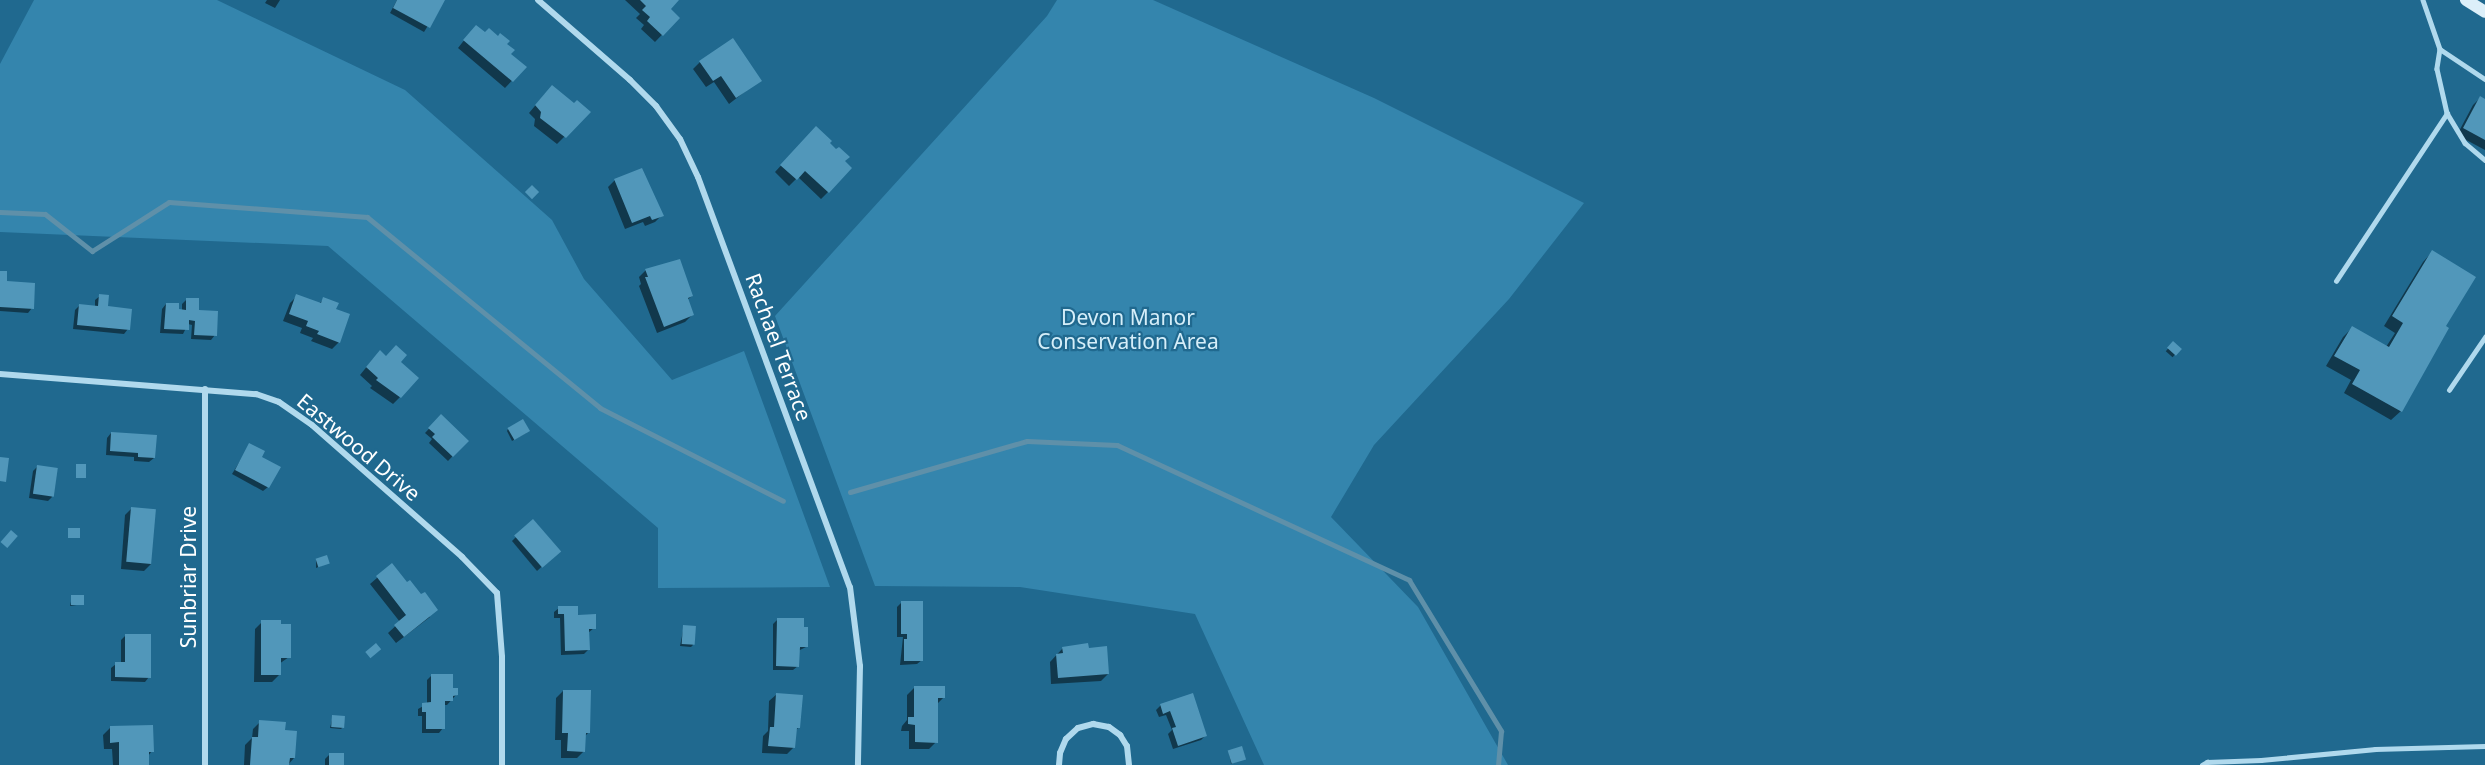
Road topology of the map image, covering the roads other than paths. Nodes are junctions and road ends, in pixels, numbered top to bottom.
1 (538, 0) edge
2 (2423, 0) edge
3 (2466, 0) edge
4 (2482, 7) edge
5 (2440, 49) junction
6 (2485, 79) edge
7 (2447, 113) junction
8 (2485, 160) edge
9 (2336, 282) dead end
10 (2485, 337) edge
11 (0, 374) edge
12 (205, 389) junction
13 (2449, 390) dead end
14 (2485, 746) edge
15 (205, 765) edge
16 (502, 765) edge
17 (858, 765) edge
18 (1059, 765) edge
19 (1129, 765) edge
20 (2202, 765) edge

1 - 17 street, Rachael Terrace
2 - 5 lane
3 - 4 main road
5 - 6 lane
5 - 7 lane
7 - 8 lane
7 - 9 lane
10 - 13 lane
11 - 12 street, Eastwood Drive
12 - 15 street, Sunbriar Drive
12 - 16 street, Eastwood Drive
14 - 20 lane
18 - 19 street

